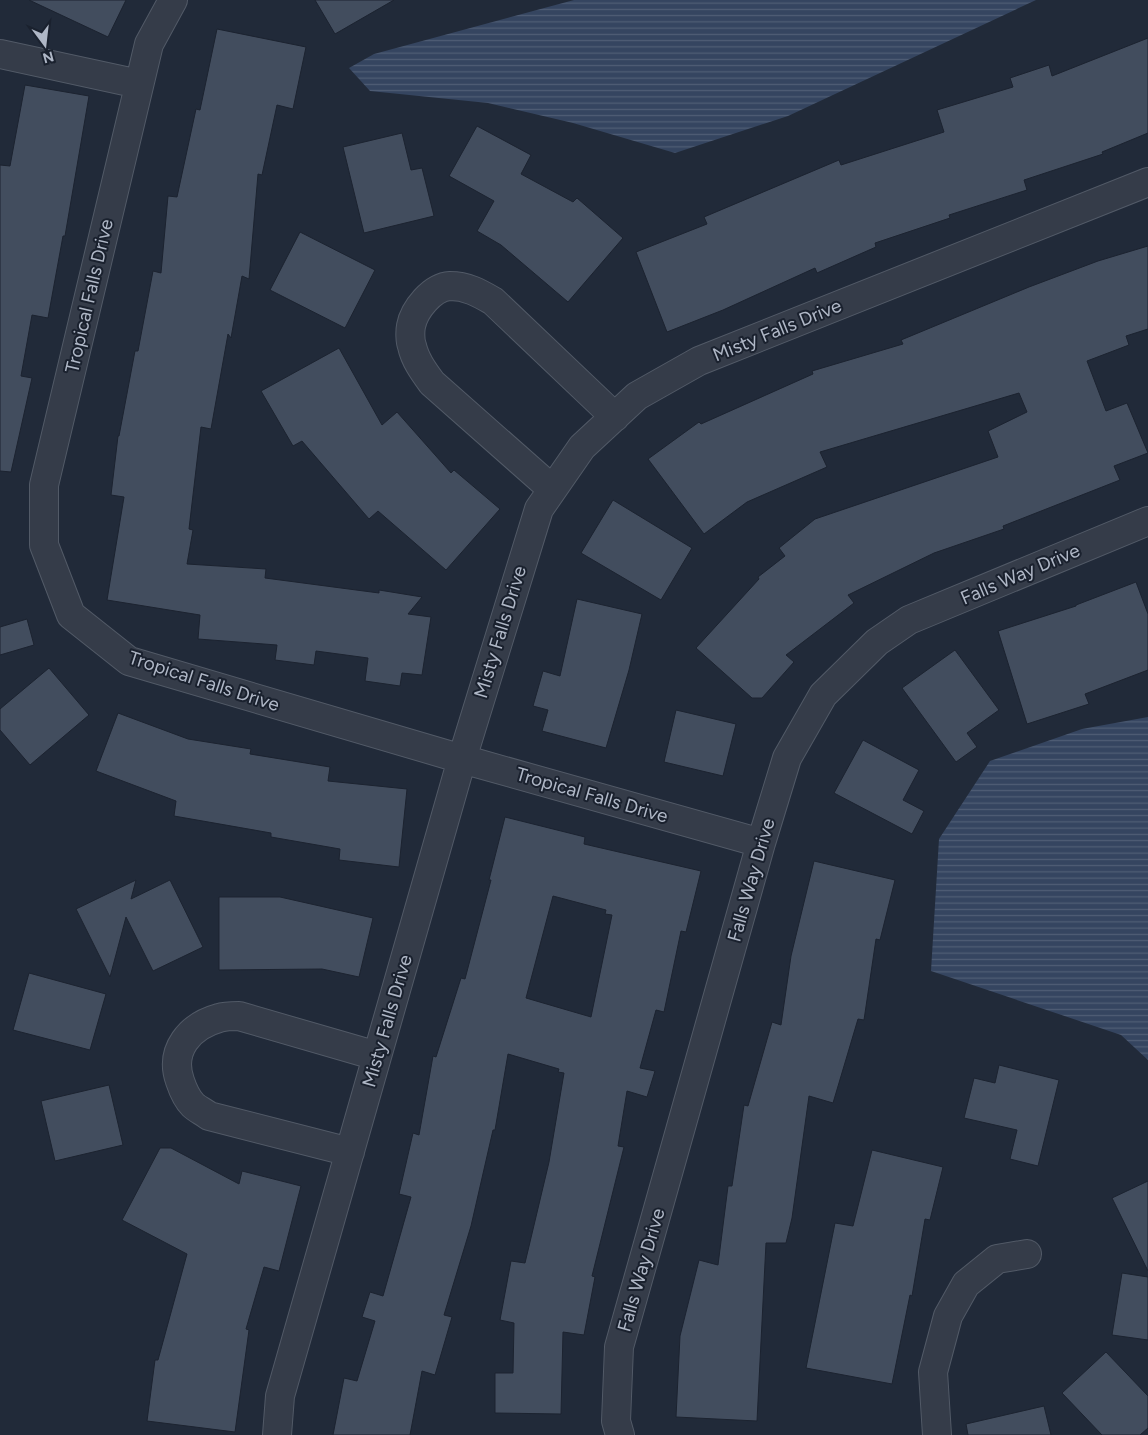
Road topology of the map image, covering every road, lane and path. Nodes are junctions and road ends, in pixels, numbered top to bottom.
1 (173, 0) edge
2 (0, 54) edge
3 (139, 84) junction
4 (1148, 182) edge
5 (615, 417) junction
6 (552, 489) junction
7 (1148, 521) edge
8 (462, 759) junction
9 (760, 843) junction
10 (377, 1056) junction
11 (350, 1152) junction
12 (1027, 1254) dead end
13 (277, 1435) edge
14 (620, 1435) edge
15 (937, 1435) edge

1 - 3 street, Tropical Falls Drive
2 - 3 street
3 - 8 street, Tropical Falls Drive
4 - 5 street, Misty Falls Drive
5 - 6 street, Misty Falls Drive
5 - 6 street
6 - 8 street, Misty Falls Drive
7 - 9 street, Falls Way Drive
8 - 9 street, Tropical Falls Drive
8 - 10 street, Misty Falls Drive
9 - 14 street, Falls Way Drive
10 - 11 street, Misty Falls Drive
10 - 11 street
11 - 13 street, Misty Falls Drive
12 - 15 street

